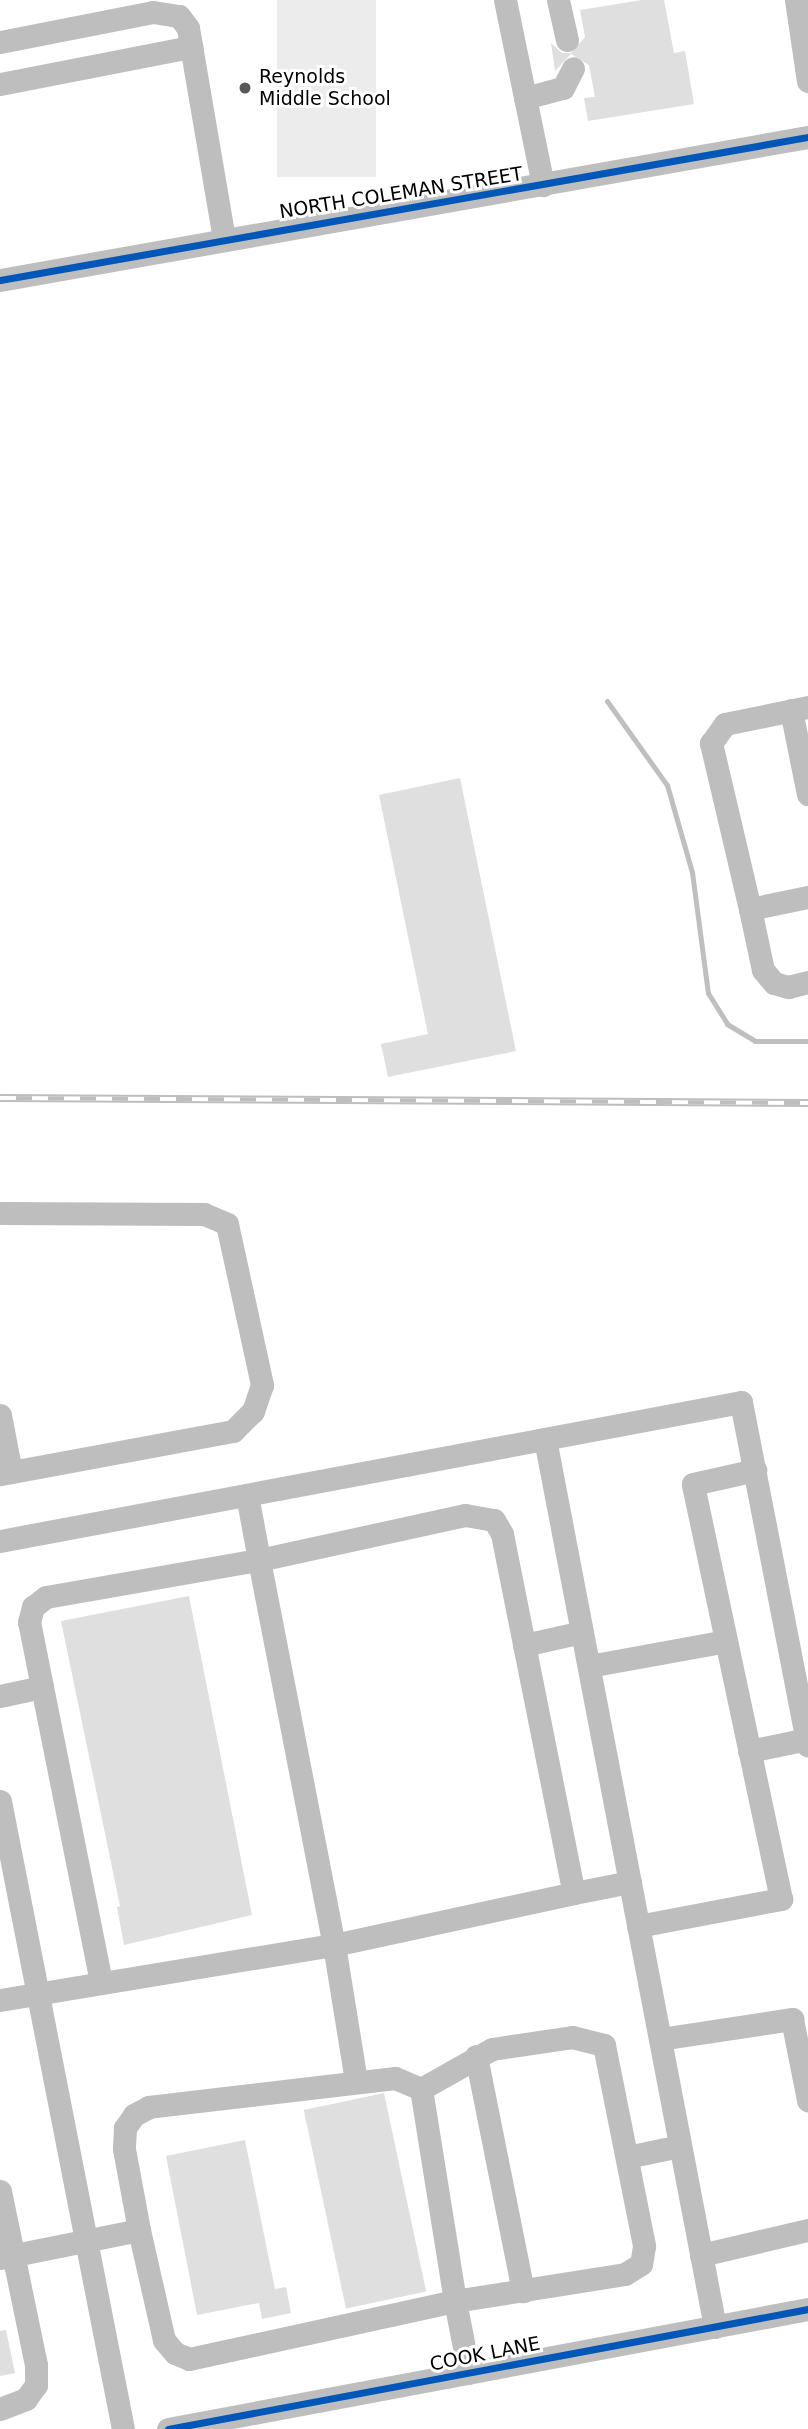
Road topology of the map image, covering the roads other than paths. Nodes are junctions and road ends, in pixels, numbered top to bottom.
1 (505, 0) edge
2 (558, 0) edge
3 (796, 0) edge
4 (567, 40) dead end
5 (0, 42) edge
6 (191, 47) junction
7 (573, 68) dead end
8 (808, 81) edge
9 (0, 84) edge
10 (525, 99) junction
11 (808, 137) edge
12 (543, 185) junction
13 (224, 239) junction
14 (0, 281) edge
15 (799, 708) edge
16 (807, 784) edge
17 (808, 897) edge
18 (750, 909) junction
19 (808, 982) edge
20 (0, 1213) edge
21 (0, 1415) edge
22 (545, 1439) junction
23 (755, 1470) junction
24 (6, 1473) edge
25 (247, 1495) junction
26 (0, 1541) edge
27 (259, 1560) junction
28 (582, 1632) junction
29 (726, 1641) junction
30 (524, 1645) junction
31 (589, 1666) junction
32 (42, 1687) junction
33 (0, 1696) edge
34 (807, 1742) edge
35 (749, 1751) junction
36 (0, 1801) edge
37 (630, 1882) junction
38 (574, 1893) junction
39 (638, 1926) junction
40 (334, 1945) junction
41 (101, 1982) junction
42 (40, 1992) junction
43 (0, 2000) edge
44 (660, 2039) junction
45 (476, 2056) junction
46 (356, 2081) junction
47 (421, 2089) junction
48 (808, 2100) edge
49 (680, 2146) junction
50 (626, 2157) junction
51 (0, 2192) edge
52 (139, 2230) junction
53 (808, 2230) edge
54 (84, 2241) junction
55 (701, 2255) junction
56 (7, 2257) edge
57 (523, 2291) junction
58 (455, 2301) junction
59 (808, 2309) edge
60 (715, 2327) junction
61 (470, 2373) junction
62 (0, 2409) edge
63 (123, 2429) edge
64 (168, 2429) edge

1 - 10 street
2 - 4 street
3 - 8 street
5 - 6 street
6 - 9 street
6 - 13 street
7 - 10 street
10 - 12 street
11 - 12 street, NORTH COLEMAN STREET
12 - 13 street, NORTH COLEMAN STREET
13 - 14 street, NORTH COLEMAN STREET
15 - 16 street
15 - 18 street
17 - 18 street
18 - 19 street
20 - 24 street
21 - 24 street
22 - 23 street
22 - 25 street
22 - 28 street
23 - 29 street
23 - 34 street
25 - 26 street
25 - 27 street
27 - 30 street
27 - 32 street
27 - 40 street
28 - 30 street
28 - 31 street
29 - 31 street
29 - 35 street
30 - 38 street
31 - 37 street
32 - 33 street
32 - 41 street
34 - 35 street
35 - 39 street
36 - 42 street
37 - 38 street
37 - 39 street
38 - 40 street
39 - 44 street
40 - 41 street
40 - 46 street
41 - 42 street
42 - 43 street
42 - 54 street
44 - 48 street
44 - 49 street
45 - 47 street
45 - 50 street
45 - 57 street
46 - 47 street
46 - 52 street
47 - 58 street
49 - 50 street
49 - 55 street
50 - 57 street
51 - 56 street
52 - 54 street
52 - 58 street
53 - 55 street
54 - 56 street
54 - 63 street
55 - 60 street
56 - 62 street
57 - 58 street
58 - 61 street
59 - 60 street, COOK LANE
60 - 61 street, COOK LANE
61 - 64 street, COOK LANE

